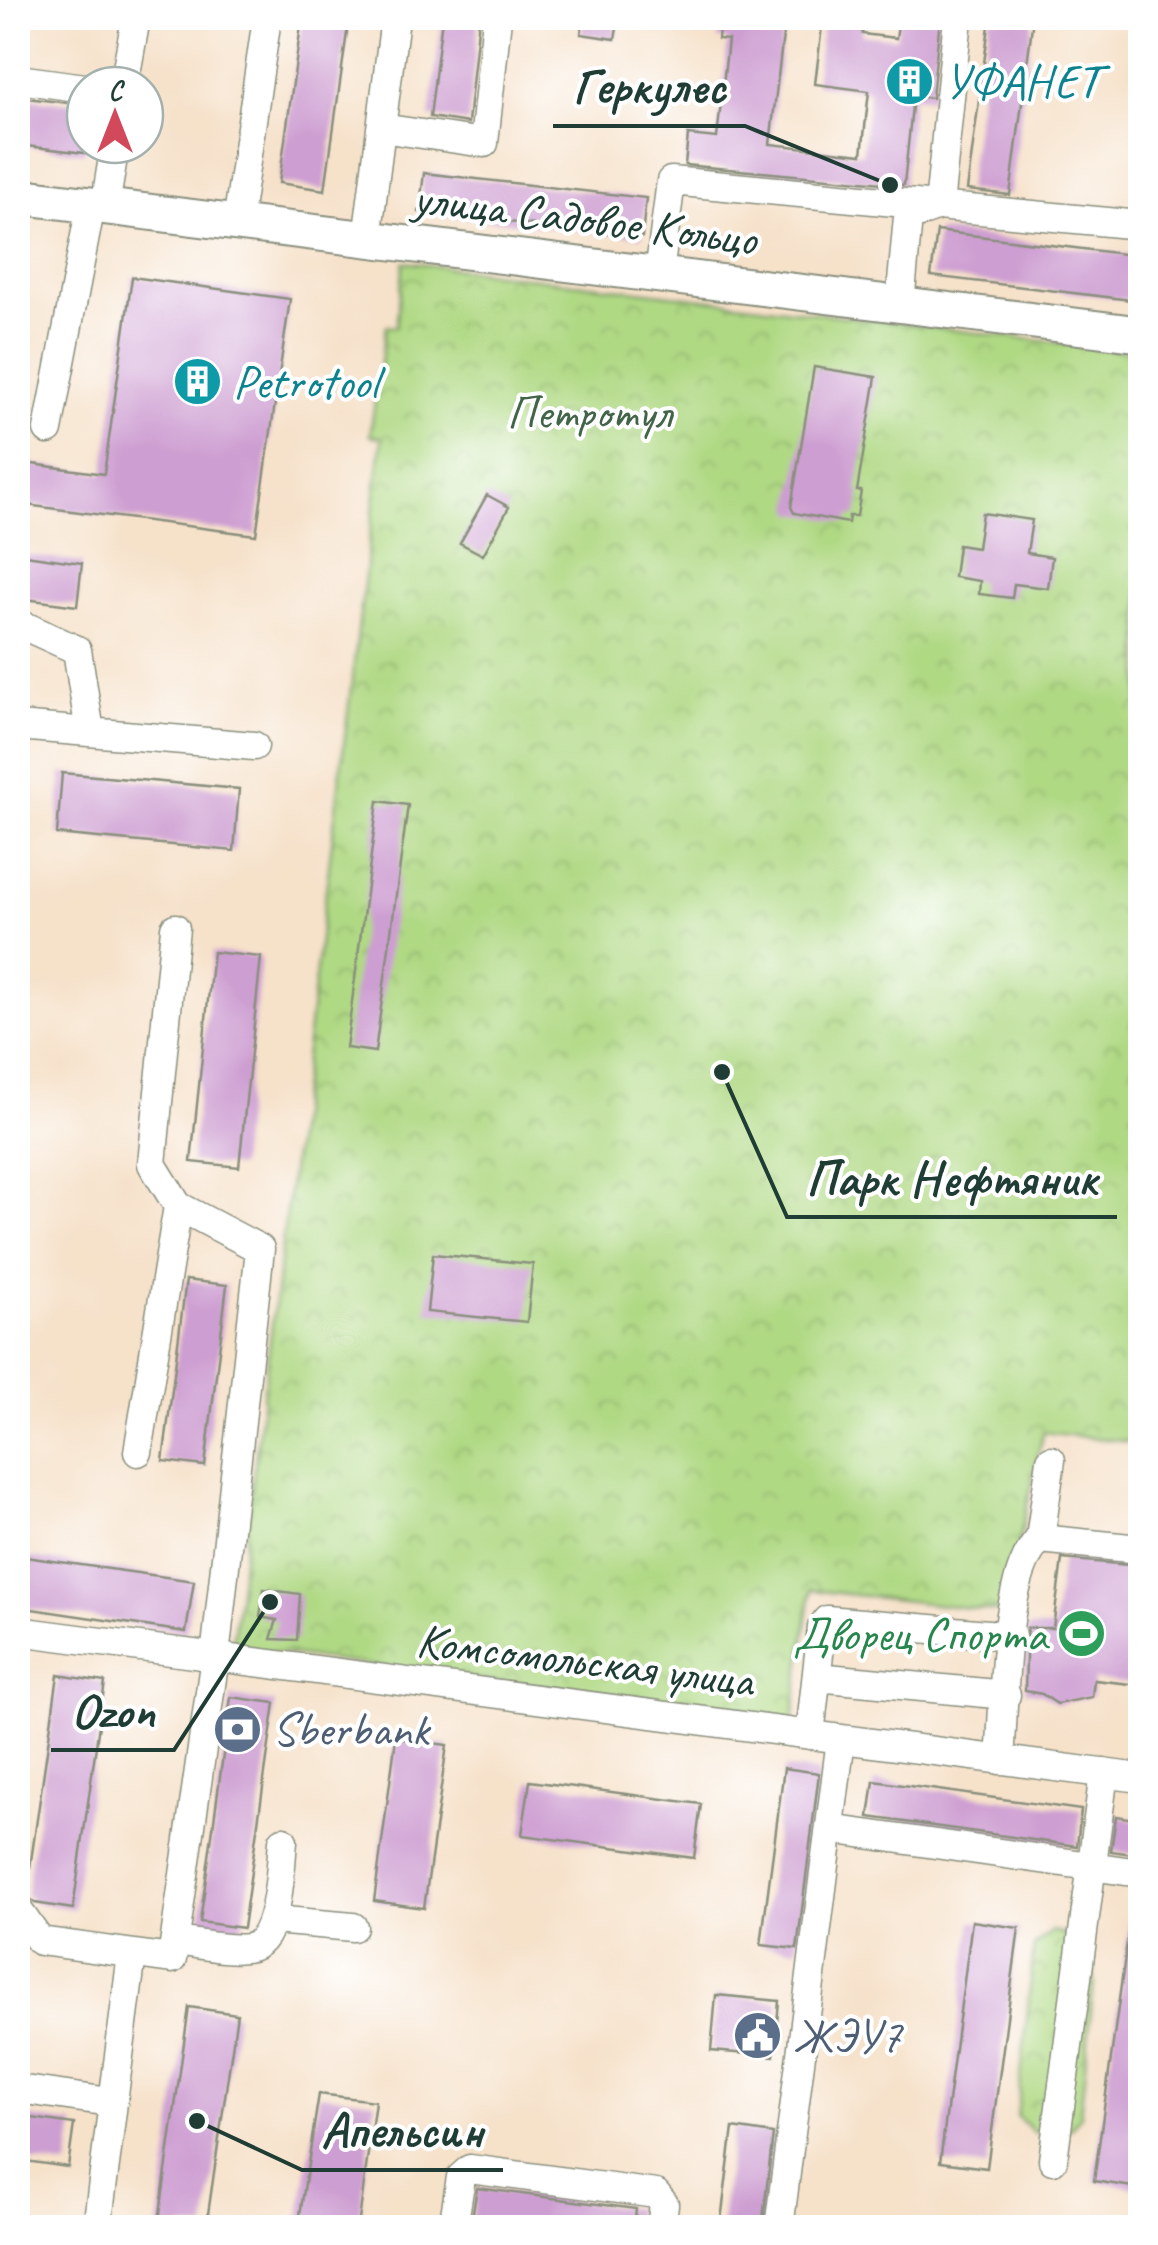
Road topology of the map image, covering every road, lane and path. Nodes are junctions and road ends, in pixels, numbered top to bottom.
1 (136, 18) edge
2 (267, 18) edge
3 (395, 18) edge
4 (498, 18) edge
5 (958, 18) edge
6 (128, 65) edge
7 (18, 79) edge
8 (65, 85) edge
9 (381, 128) junction
10 (109, 165) edge
11 (18, 196) edge
12 (98, 206) junction
13 (940, 206) junction
14 (238, 223) junction
15 (1140, 225) edge
16 (367, 239) junction
17 (659, 274) junction
18 (900, 304) junction
19 (1140, 334) edge
20 (48, 430) dead end
21 (18, 623) edge
22 (18, 726) edge
23 (90, 732) junction
24 (254, 746) dead end
25 (175, 928) dead end
26 (178, 1206) junction
27 (138, 1452) dead end
28 (1050, 1460) dead end
29 (1040, 1539) junction
30 (1140, 1549) edge
31 (18, 1631) edge
32 (1011, 1636) junction
33 (216, 1658) junction
34 (817, 1677) junction
35 (1006, 1695) junction
36 (810, 1735) junction
37 (841, 1740) junction
38 (1000, 1760) junction
39 (1104, 1774) junction
40 (1140, 1778) edge
41 (830, 1829) junction
42 (283, 1841) dead end
43 (1094, 1868) junction
44 (1140, 1873) edge
45 (18, 1910) edge
46 (273, 1920) junction
47 (352, 1927) dead end
48 (175, 1941) junction
49 (132, 1954) junction
50 (18, 2089) edge
51 (110, 2102) junction
52 (1053, 2160) dead end
53 (96, 2228) edge
54 (453, 2228) edge
55 (661, 2228) edge
56 (779, 2228) edge

1 - 6 street
2 - 14 street
3 - 9 street
4 - 9 street
5 - 13 street
7 - 8 street
9 - 16 street
10 - 12 street
11 - 12 main road, улица Садовое Кольцо
12 - 14 main road, улица Садовое Кольцо
12 - 20 street
13 - 15 street
13 - 17 street
13 - 18 street
14 - 16 main road, улица Садовое Кольцо
16 - 17 main road, улица Садовое Кольцо
17 - 18 main road, улица Садовое Кольцо
18 - 19 main road, улица Садовое Кольцо
21 - 23 street
22 - 23 street
23 - 24 street
25 - 26 street
26 - 27 street
26 - 33 street
28 - 29 street
29 - 30 street
29 - 32 street
31 - 33 street, Комсомольская улица
32 - 34 street
32 - 35 street
33 - 36 street, Комсомольская улица
33 - 48 street
34 - 35 street
34 - 36 street
35 - 38 street
36 - 37 street, Комсомольская улица
37 - 38 street, Комсомольская улица
37 - 41 street
38 - 39 street, Комсомольская улица
39 - 40 street, Комсомольская улица
39 - 43 street
41 - 43 street
41 - 56 street
42 - 46 street
43 - 44 street
43 - 52 street
45 - 49 street
46 - 47 street
46 - 48 street
48 - 49 street
49 - 51 street
50 - 51 street
51 - 53 street
54 - 55 street

